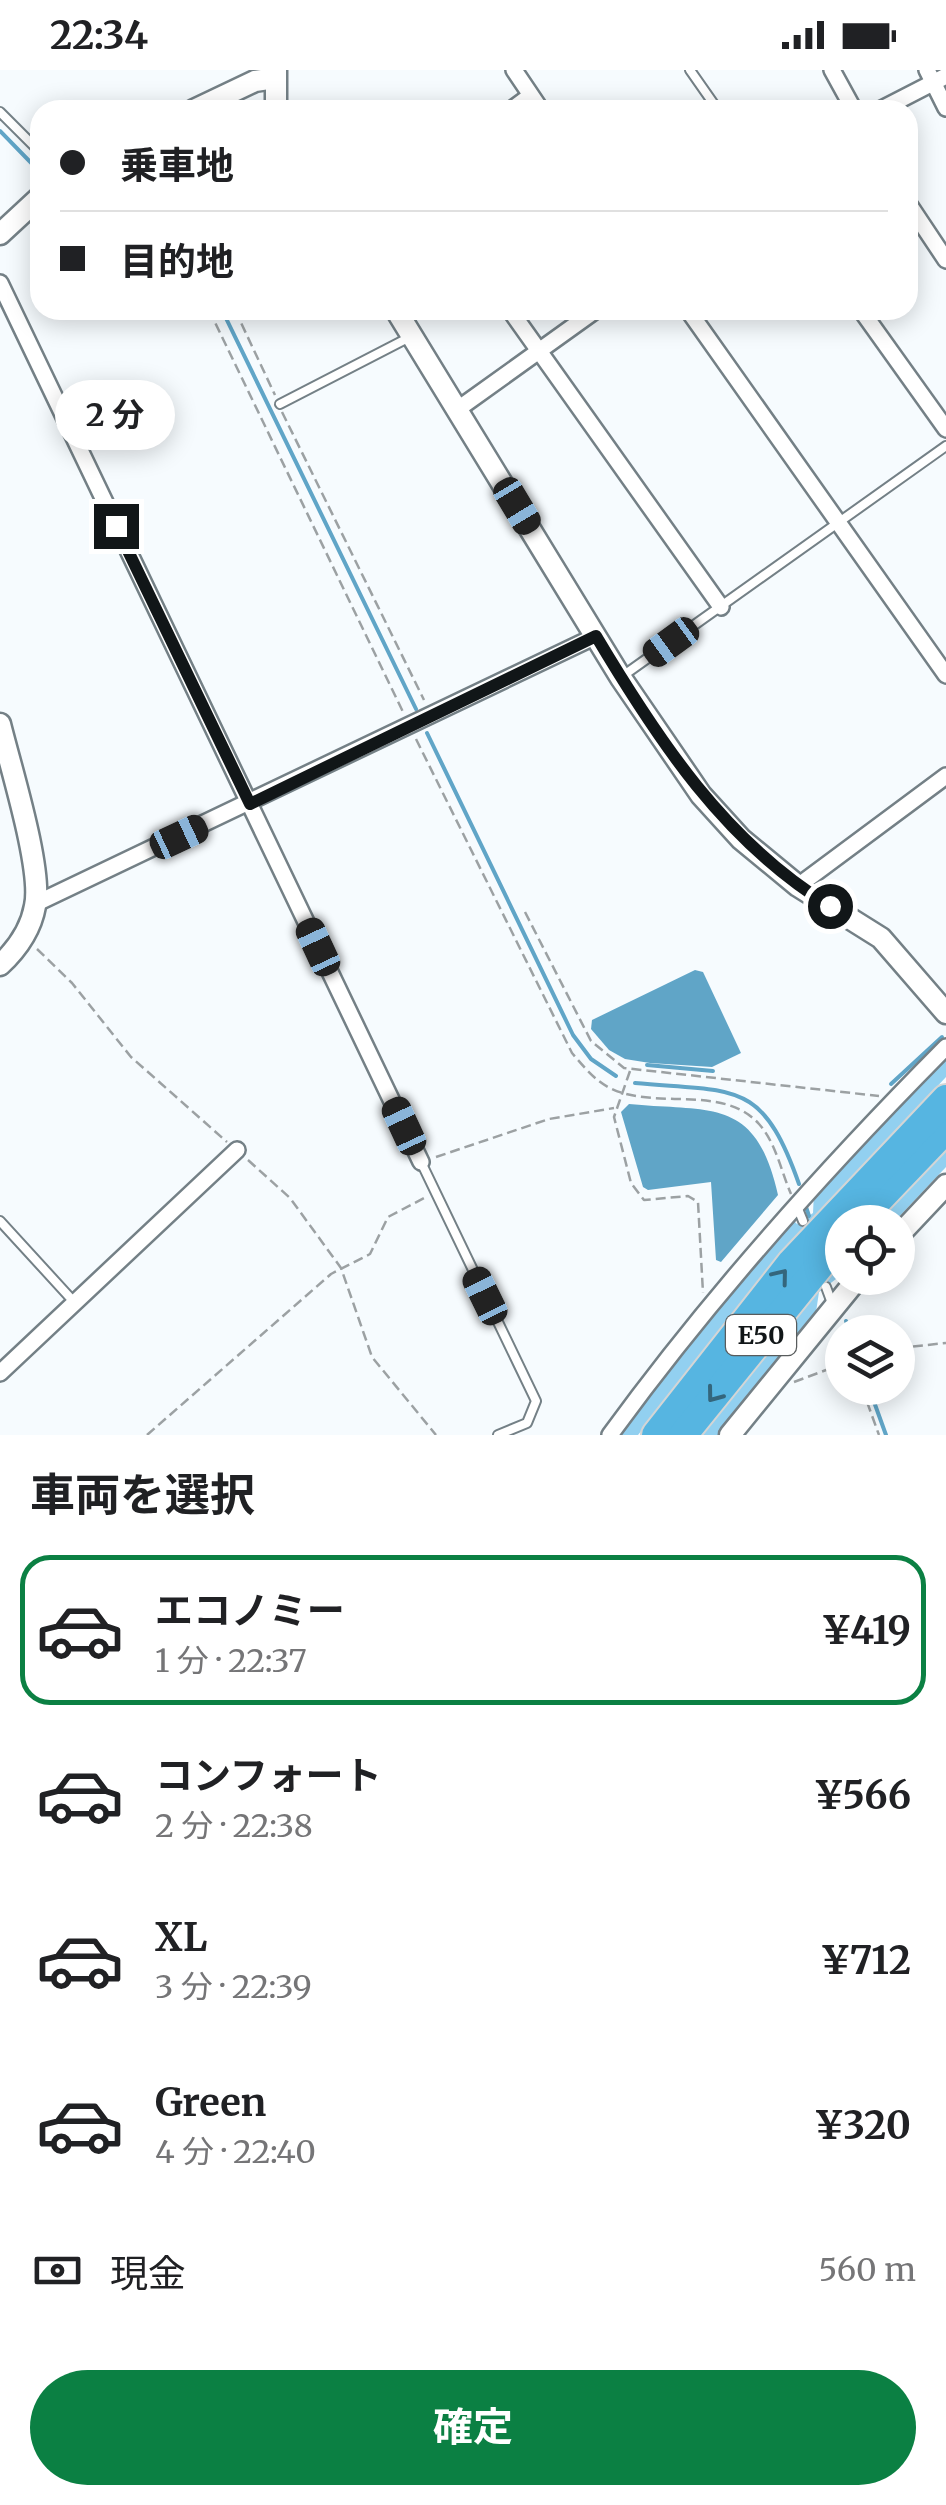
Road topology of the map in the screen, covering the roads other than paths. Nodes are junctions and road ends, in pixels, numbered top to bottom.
1 (514, 70) edge
2 (690, 70) edge
3 (832, 70) edge
4 (275, 74) edge
5 (935, 76) edge
6 (215, 100) edge
7 (276, 100) edge
8 (533, 100) edge
9 (711, 100) edge
10 (848, 100) edge
11 (896, 100) edge
12 (946, 108) edge
13 (0, 112) edge
14 (30, 142) edge
15 (30, 206) edge
16 (918, 218) edge
17 (0, 234) edge
18 (946, 260) edge
19 (0, 283) edge
20 (402, 320) edge
21 (517, 320) edge
22 (582, 320) edge
23 (695, 320) edge
24 (868, 320) edge
25 (412, 336) junction
26 (539, 350) junction
27 (280, 404) road end
28 (458, 409) junction
29 (946, 429) edge
30 (946, 446) edge
31 (839, 523) junction
32 (721, 606) junction
33 (596, 636) junction
34 (946, 675) edge
35 (621, 678) junction
36 (0, 724) edge
37 (3, 748) edge
38 (946, 776) edge
39 (250, 804) junction
40 (798, 886) junction
41 (36, 904) junction
42 (0, 965) edge
43 (946, 1013) edge
44 (946, 1047) edge
45 (946, 1099) edge
46 (946, 1128) edge
47 (237, 1150) road end
48 (421, 1162) joint
49 (946, 1186) edge
50 (796, 1204) junction
51 (873, 1205) edge
52 (915, 1218) edge
53 (803, 1221) dead end
54 (0, 1222) edge
55 (825, 1259) edge
56 (832, 1295) edge
57 (75, 1302) junction
58 (0, 1373) edge
59 (498, 1435) edge
60 (610, 1435) edge
61 (656, 1435) edge
62 (683, 1435) edge
63 (730, 1435) edge

1 - 8 street
2 - 9 lane
3 - 10 street
4 - 6 street
4 - 7 street
5 - 11 street
5 - 12 street
13 - 14 lane
15 - 17 street
16 - 18 street
19 - 39 street
20 - 25 street
21 - 26 street
22 - 26 street
23 - 31 street
24 - 29 street
25 - 27 lane
25 - 28 street
26 - 28 street
26 - 32 street
28 - 33 street
30 - 31 lane
31 - 32 lane
31 - 34 street
32 - 35 lane
33 - 35 street
33 - 39 street
35 - 40 street
36 - 37 street
37 - 41 street
38 - 40 street
39 - 41 street
39 - 48 street
40 - 43 street
41 - 42 street
44 - 50 street
61 -> 45 highway, E50
46 - 51 highway
47 - 57 street
48 - 59 lane
49 - 52 street
50 - 53 lane
50 - 60 street
54 - 57 lane
55 -> 62 highway, E50
56 - 63 street
57 - 58 street

